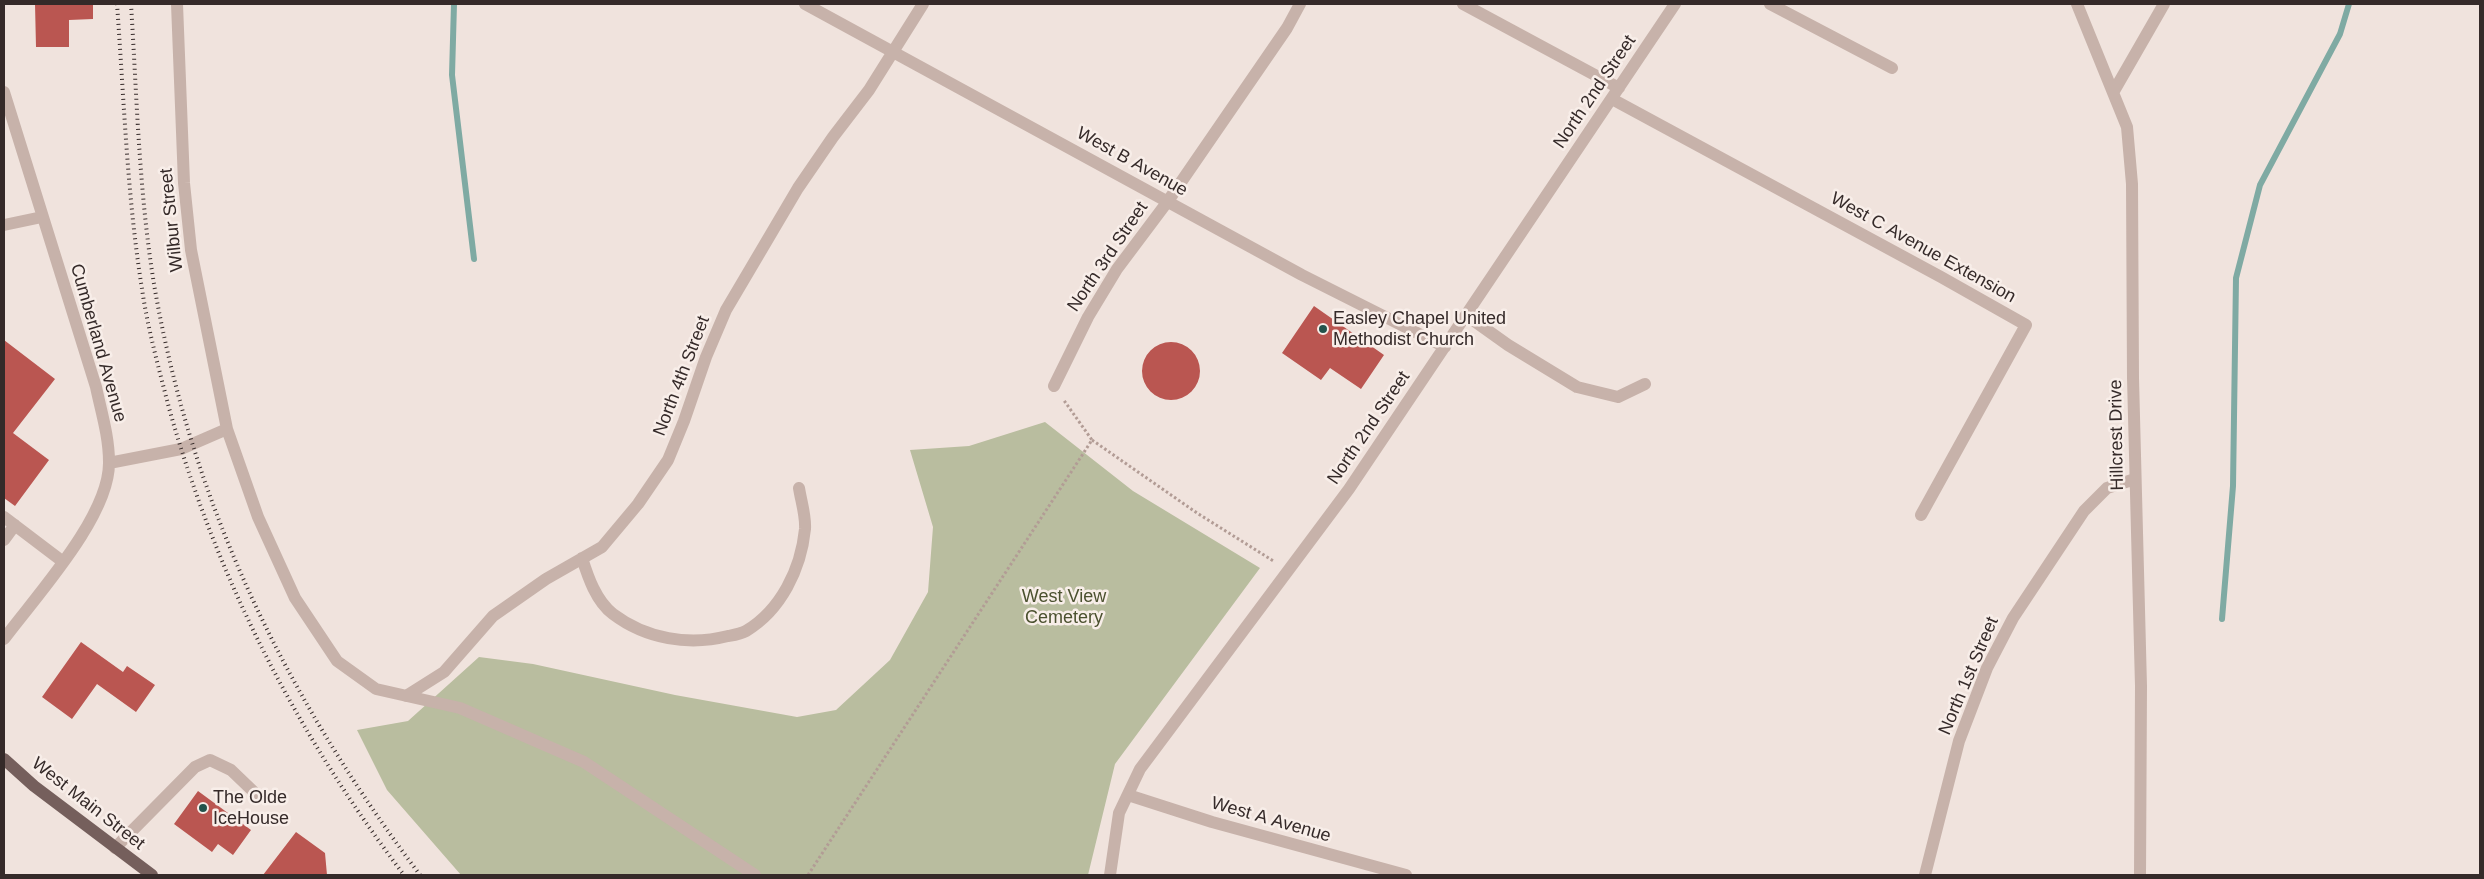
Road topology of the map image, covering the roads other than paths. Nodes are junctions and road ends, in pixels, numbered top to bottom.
1 (177, 4) edge
2 (805, 4) edge
3 (923, 4) edge
4 (1300, 4) edge
5 (1463, 4) edge
6 (1675, 4) edge
7 (1770, 4) edge
8 (2077, 4) edge
9 (2164, 4) edge
10 (894, 52) junction
11 (1892, 68) dead end
12 (2114, 91) junction
13 (4, 92) edge
14 (1616, 94) junction
15 (1168, 201) junction
16 (42, 217) junction
17 (4, 225) edge
18 (1466, 315) junction
19 (1444, 347) junction
20 (1645, 384) dead end
21 (1054, 386) road end
22 (227, 429) junction
23 (109, 463) junction
24 (2135, 479) junction
25 (799, 488) dead end
26 (1921, 515) dead end
27 (4, 517) edge
28 (15, 525) junction
29 (4, 540) edge
30 (582, 558) junction
31 (62, 561) junction
32 (4, 639) edge
33 (406, 696) junction
34 (4, 759) edge
35 (256, 794) dead end
36 (1128, 795) junction
37 (115, 848) junction
38 (152, 875) edge
39 (755, 875) edge
40 (1110, 875) edge
41 (1406, 875) edge
42 (1925, 875) edge
43 (2140, 875) edge

1 - 22 street, Wilbur Street
2 - 10 street, West B Avenue
3 - 10 street, North 4th Street
4 - 15 street, North 3rd Street
5 - 14 street
6 - 14 street, North 2nd Street
7 - 11 street
8 - 12 street, Hillcrest Drive
9 - 12 street
10 - 15 street, West B Avenue
10 - 30 street, North 4th Street
12 - 24 street, Hillcrest Drive
13 - 16 street, Cumberland Avenue
14 - 18 street, North 2nd Street
14 - 26 street, West C Avenue Extension
15 - 19 street, West B Avenue
15 - 21 street, North 3rd Street
16 - 17 street
16 - 23 street, Cumberland Avenue
18 - 19 street, North 2nd Street
18 - 20 street
19 - 36 street, North 2nd Street
22 - 23 street
22 - 33 street, Wilbur Street
23 - 31 street, Cumberland Avenue
24 - 42 street, North 1st Street
24 - 43 street, Hillcrest Drive
25 - 30 street
27 - 28 street
28 - 29 street
28 - 31 street
30 - 33 street, North 4th Street
31 - 32 street, Cumberland Avenue
33 - 39 street, Wilbur Street
34 - 37 main road, West Main Street
35 - 37 street
36 - 40 street, North 2nd Street
36 - 41 street, West A Avenue
37 - 38 main road, West Main Street

